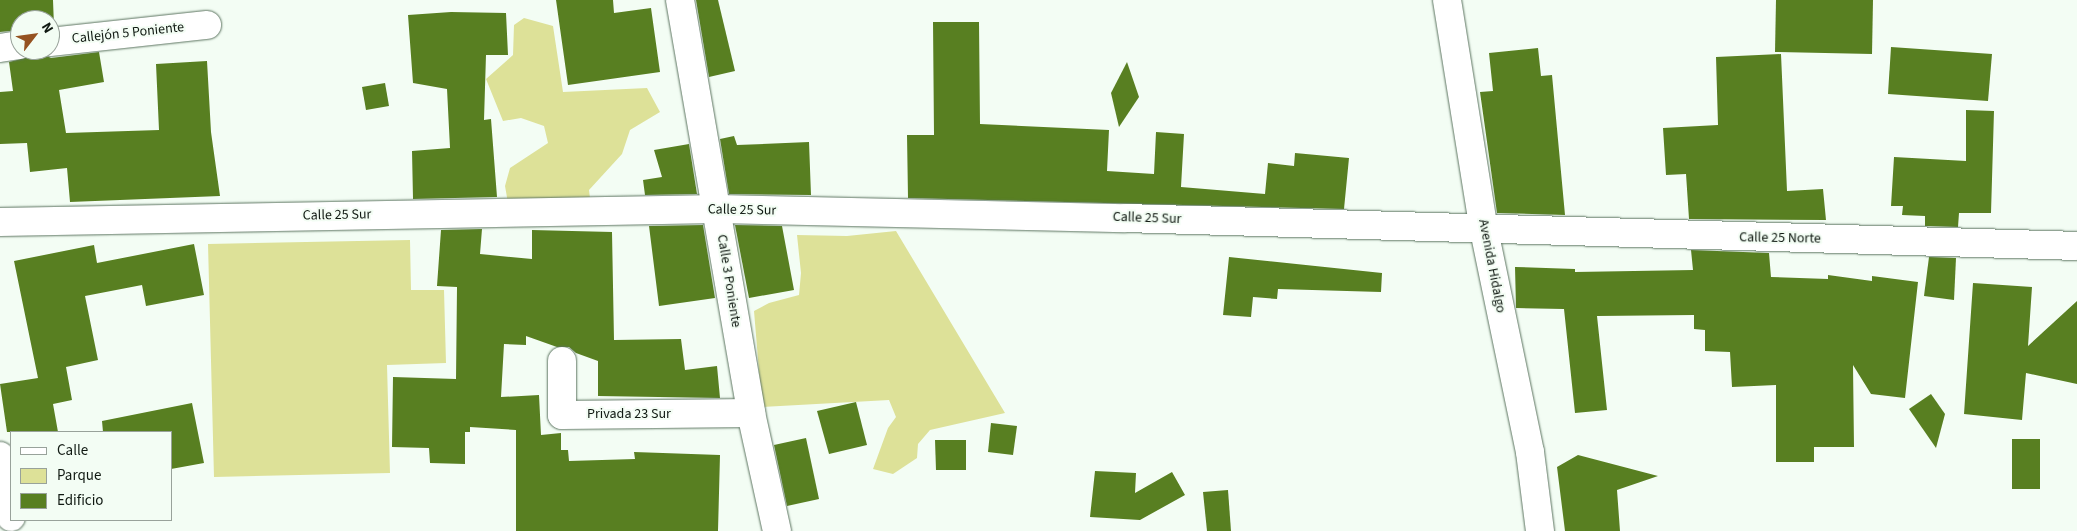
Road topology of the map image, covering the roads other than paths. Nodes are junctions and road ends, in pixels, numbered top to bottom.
1 (680, 0) edge
2 (1447, 0) edge
3 (207, 25) dead end
4 (60, 41) edge
5 (718, 209) junction
6 (0, 222) edge
7 (1484, 230) junction
8 (2077, 246) edge
9 (562, 361) dead end
10 (751, 413) junction
11 (0, 456) edge
12 (10, 508) edge
13 (777, 531) edge
14 (1540, 531) edge

1 - 5 street, Calle 3 Poniente
2 - 7 street, Avenida Hidalgo
3 - 4 street, Callejón 5 Poniente
5 - 6 street, Calle 25 Sur
5 - 7 street, Calle 25 Sur
5 - 10 street, Calle 3 Poniente
7 - 8 street, Calle 25 Norte
7 - 14 street, Avenida Hidalgo
9 - 10 street, Privada 23 Sur
10 - 13 street, Calle 3 Poniente
11 - 12 street

